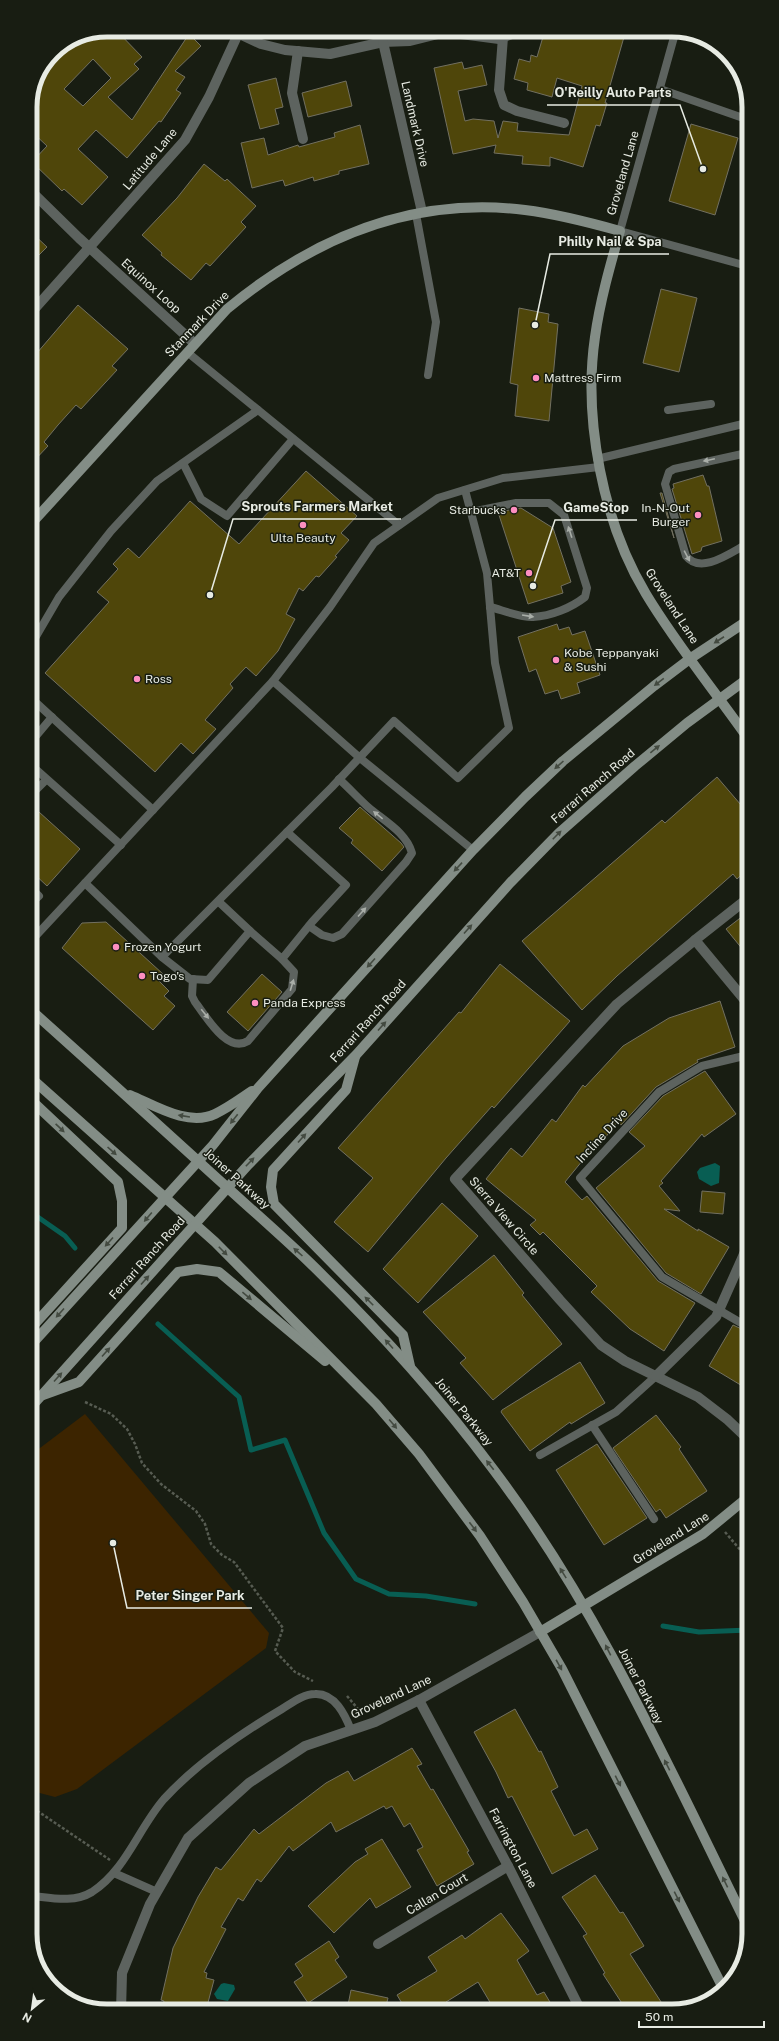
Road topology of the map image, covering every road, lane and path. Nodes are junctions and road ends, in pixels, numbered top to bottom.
1 (232, 37) edge
2 (246, 37) edge
3 (426, 37) edge
4 (484, 37) edge
5 (674, 37) edge
6 (503, 38) joint
7 (383, 42) junction
8 (298, 51) junction
9 (660, 89) junction
10 (742, 118) edge
11 (564, 122) dead end
12 (303, 139) dead end
13 (37, 197) edge
14 (419, 213) junction
15 (620, 231) junction
16 (90, 248) junction
17 (742, 265) edge
18 (37, 306) edge
19 (194, 343) junction
20 (187, 352) junction
21 (428, 375) dead end
22 (711, 404) dead end
23 (258, 410) junction
24 (668, 410) dead end
25 (742, 424) edge
26 (293, 439) junction
27 (742, 454) edge
28 (183, 463) junction
29 (598, 463) junction
30 (464, 490) junction
31 (471, 512) junction
32 (37, 517) edge
33 (399, 525) junction
34 (742, 546) edge
35 (490, 607) junction
36 (742, 624) edge
37 (37, 634) edge
38 (691, 658) junction
39 (274, 681) junction
40 (742, 683) edge
41 (720, 698) junction
42 (37, 703) edge
43 (52, 717) junction
44 (742, 730) edge
45 (37, 735) edge
46 (360, 758) junction
47 (37, 771) edge
48 (339, 779) junction
49 (46, 780) junction
50 (37, 789) edge
51 (153, 810) junction
52 (287, 832) junction
53 (121, 845) junction
54 (473, 850) junction
55 (85, 883) junction
56 (219, 902) junction
57 (742, 904) edge
58 (309, 926) junction
59 (250, 931) junction
60 (37, 935) edge
61 (695, 940) junction
62 (162, 957) junction
63 (282, 960) junction
64 (193, 979) junction
65 (742, 997) edge
66 (37, 1015) edge
67 (356, 1056) junction
68 (742, 1056) edge
69 (37, 1083) edge
70 (258, 1088) junction
71 (121, 1091) junction
72 (37, 1106) edge
73 (198, 1162) junction
74 (227, 1188) junction
75 (165, 1198) junction
76 (195, 1225) junction
77 (742, 1259) edge
78 (718, 1312) junction
79 (37, 1322) edge
80 (742, 1324) edge
81 (37, 1339) edge
82 (410, 1367) junction
83 (656, 1376) junction
84 (41, 1396) junction
85 (37, 1400) edge
86 (85, 1402) dead end
87 (376, 1404) junction
88 (592, 1425) junction
89 (742, 1433) edge
90 (540, 1455) dead end
91 (742, 1502) edge
92 (654, 1519) dead end
93 (718, 1524) junction
94 (742, 1552) edge
95 (584, 1606) junction
96 (540, 1632) junction
97 (320, 1683) dead end
98 (345, 1694) dead end
99 (419, 1700) junction
100 (358, 1708) dead end
101 (351, 1730) junction
102 (37, 1811) edge
103 (119, 1865) junction
104 (508, 1866) junction
105 (114, 1873) junction
106 (157, 1892) junction
107 (37, 1896) edge
108 (742, 1915) edge
109 (378, 1944) dead end
110 (721, 1983) edge
111 (121, 2004) edge
112 (577, 2004) edge

1 - 16 street, Latitude Lane
2 - 8 street
3 - 7 street
4 - 6 street
5 - 9 lane, Groveland Lane
6 - 11 street
7 - 8 street
7 - 14 street, Landmark Drive
8 - 12 street
9 - 10 lane
9 - 15 lane, Groveland Lane
13 - 16 street, Equinox Loop
14 - 15 main road, Stanmark Drive
14 - 19 main road, Stanmark Drive
14 - 21 lane
15 - 17 lane
15 - 29 main road, Groveland Lane
16 - 18 street
16 - 19 street, Equinox Loop
19 - 20 main road, Stanmark Drive
20 - 23 lane
20 - 32 main road, Stanmark Drive
22 - 24 lane
23 - 26 lane
23 - 28 lane
25 - 29 lane
26 - 28 lane
26 - 33 lane
27 -> 34 lane
28 - 37 lane
29 - 30 lane
29 - 38 main road, Groveland Lane
30 - 31 lane
30 - 33 lane
31 - 35 lane
35 -> 31 lane
33 - 39 lane
35 - 46 lane
36 -> 38 main road
38 - 41 main road, Groveland Lane
38 -> 54 main road
39 - 46 lane
39 - 51 lane
40 - 41 main road, Ferrari Ranch Road
41 - 44 main road, Groveland Lane
67 -> 41 main road, Ferrari Ranch Road
42 - 43 lane
43 - 45 lane
43 - 51 lane
46 - 48 lane
46 - 54 lane
47 - 49 lane
48 - 52 lane
58 -> 48 lane
49 - 50 lane
49 - 53 lane
51 - 53 lane
52 - 56 lane
52 - 58 lane
53 - 55 lane
54 -> 70 main road
55 - 60 lane
55 - 62 lane
56 - 59 lane
56 - 62 lane
57 - 61 street
58 - 63 lane
59 - 63 lane
59 - 64 lane
61 - 65 street
61 - 83 street, Sierra View Circle
62 - 64 lane
64 -> 63 lane
66 - 71 main road, Joiner Parkway
74 -> 67 main road, Ferrari Ranch Road
82 -> 67 main road
68 - 78 lane, Incline Drive
69 -> 75 main road
70 -> 71 main road
70 -> 73 main road
71 - 73 main road, Joiner Parkway
72 -> 79 main road
73 - 74 main road, Joiner Parkway
73 - 75 main road
74 - 76 main road, Ferrari Ranch Road
82 -> 74 main road, Joiner Parkway
75 - 76 main road
75 -> 81 main road
84 -> 76 main road, Ferrari Ranch Road
76 -> 87 main road
77 - 78 street
78 - 80 lane
78 - 83 street
95 -> 82 main road, Joiner Parkway
83 - 88 lane
83 - 89 street
84 - 85 main road, Ferrari Ranch Road
84 -> 87 main road
86 - 97 path
87 -> 96 main road
88 - 90 lane
88 - 92 lane
91 - 93 main road, Groveland Lane
93 - 94 path
93 - 95 main road, Groveland Lane
95 - 96 main road, Groveland Lane
108 -> 95 main road, Joiner Parkway
96 - 99 street, Groveland Lane
96 -> 110 main road
98 - 100 path
99 - 101 street, Groveland Lane
99 - 104 street, Farrington Lane
101 - 103 lane
101 - 106 street, Groveland Lane
102 - 103 path
103 - 105 lane
104 - 109 street, Callan Court
104 - 112 street, Farrington Lane
105 - 106 lane
105 - 107 lane
106 - 111 street, Groveland Lane

